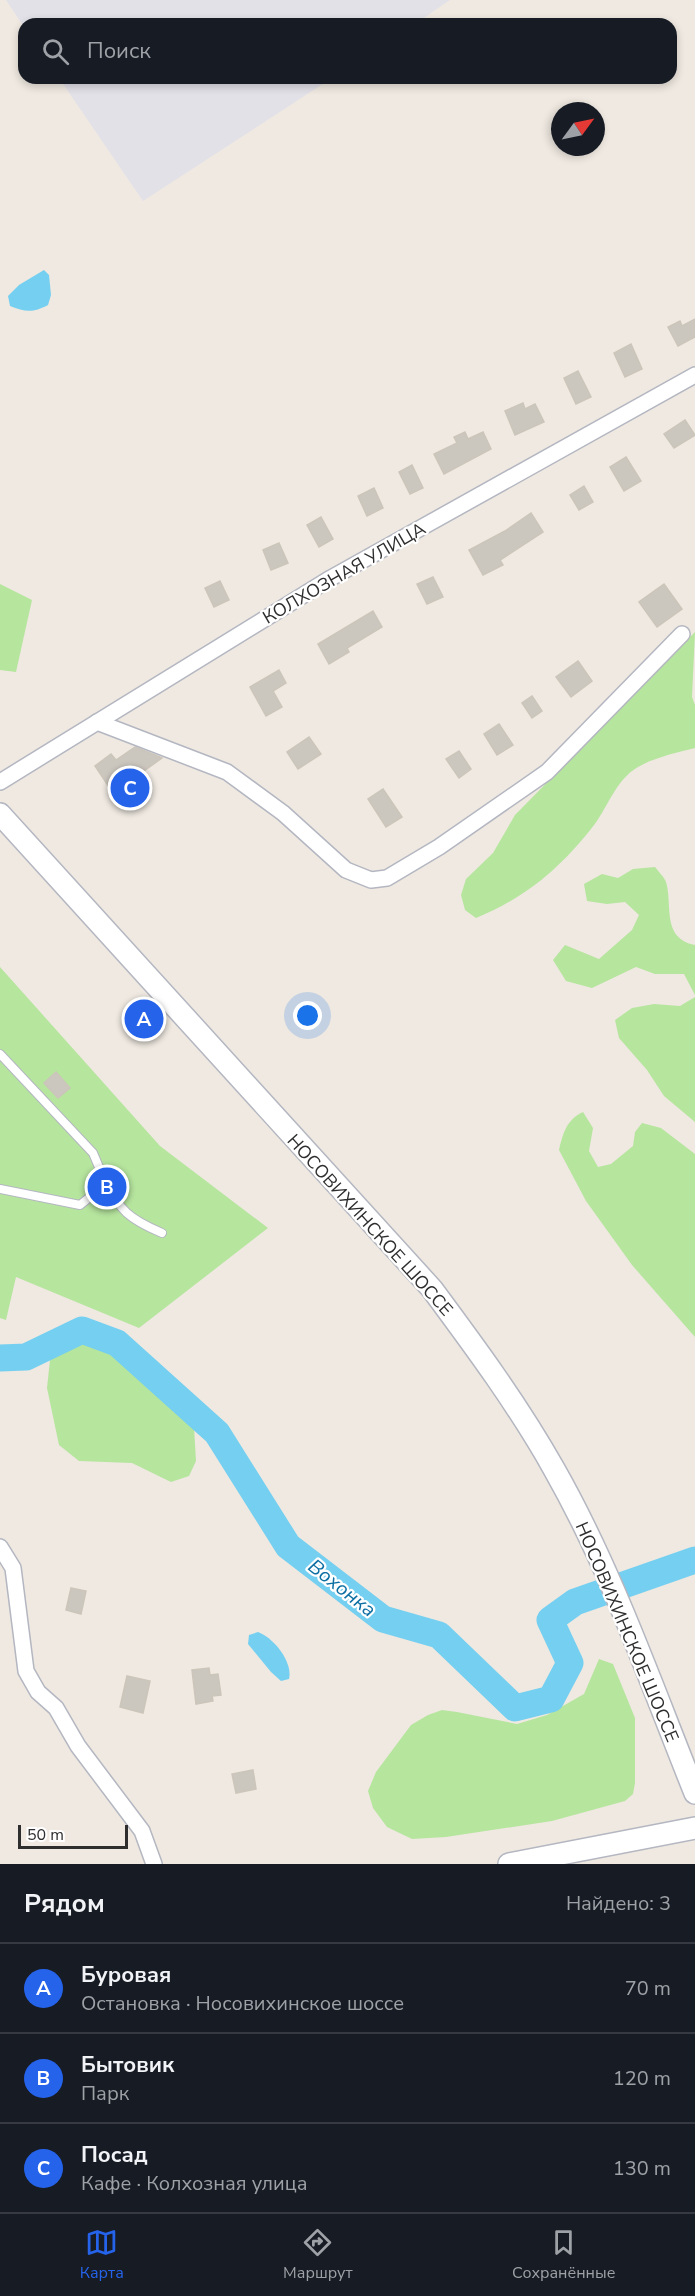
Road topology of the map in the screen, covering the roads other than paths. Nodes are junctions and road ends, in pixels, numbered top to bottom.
1 (695, 375) edge
2 (682, 634) dead end
3 (97, 722) junction
4 (0, 782) edge
5 (0, 814) edge
6 (0, 1054) edge
7 (104, 1179) junction
8 (0, 1188) edge
9 (162, 1233) dead end
10 (0, 1547) edge
11 (695, 1793) edge
12 (695, 1828) edge
13 (154, 1864) edge
14 (509, 1864) edge

1 - 3 street, КОЛХОЗНАЯ УЛИЦА
2 - 3 street
3 - 4 street, КОЛХОЗНАЯ УЛИЦА
5 - 11 main road, НОСОВИХИНСКОЕ ШОССЕ
6 - 7 lane
7 - 8 lane
7 - 9 lane
10 - 13 street
12 - 14 main road

